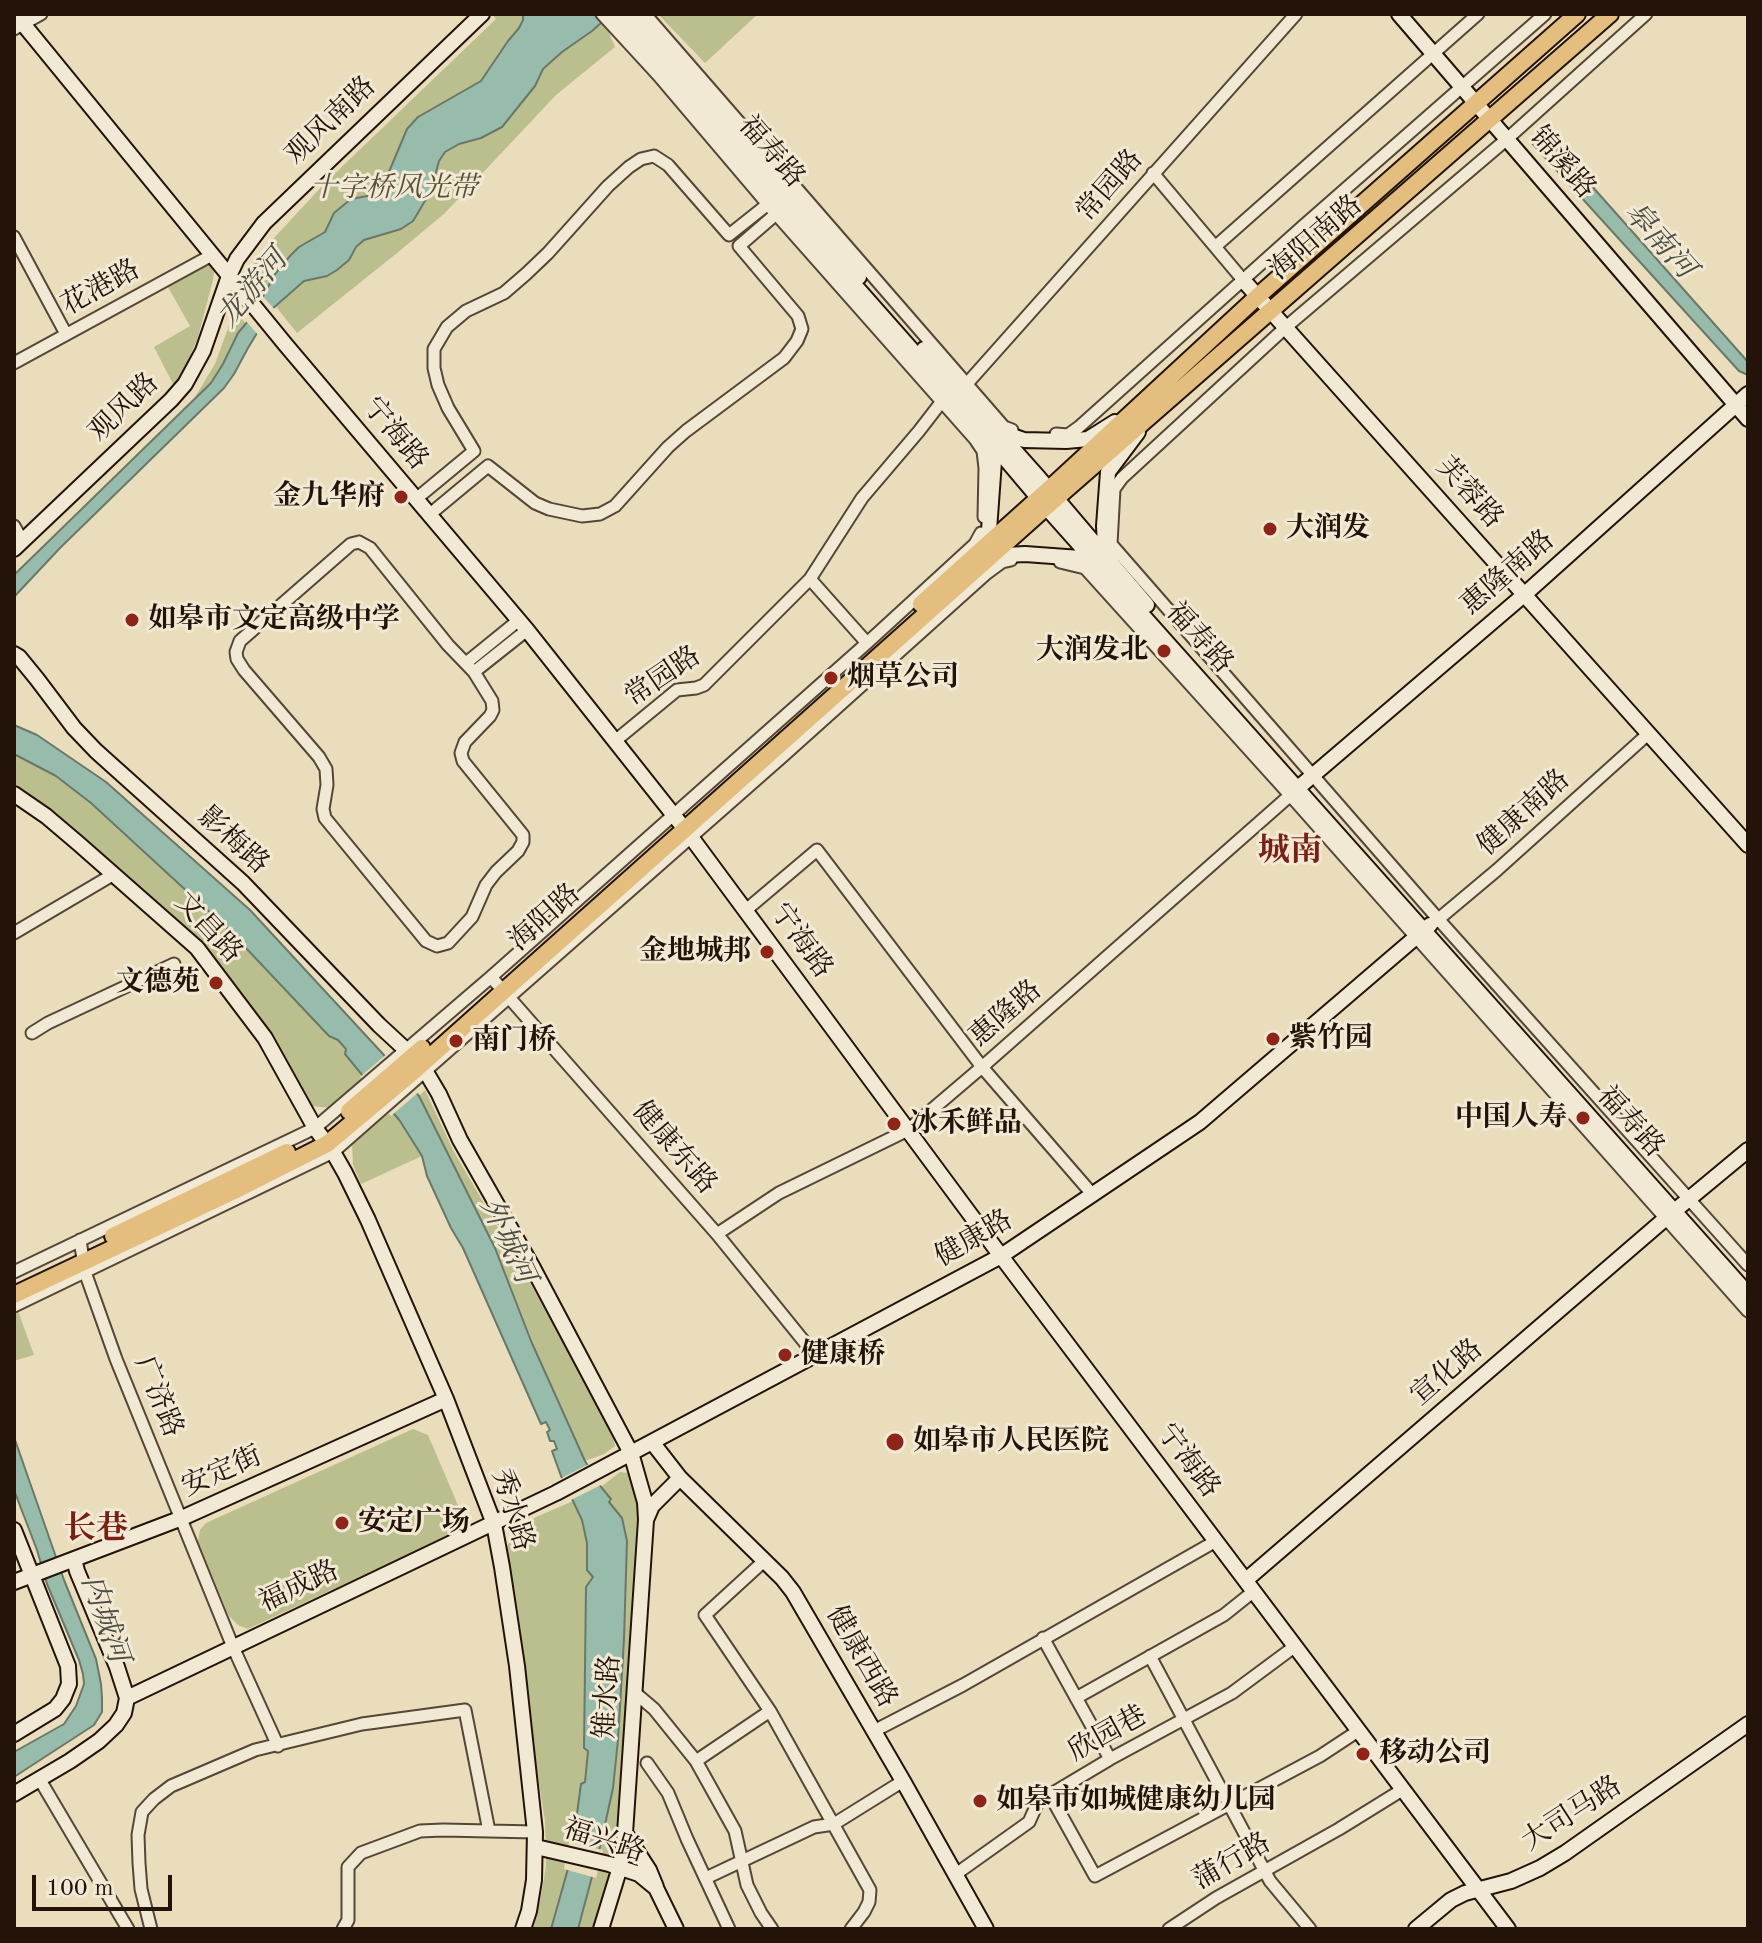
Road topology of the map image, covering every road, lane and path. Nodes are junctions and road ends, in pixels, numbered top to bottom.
1 (41, 14) edge
2 (482, 14) edge
3 (602, 14) edge
4 (615, 14) edge
5 (632, 14) edge
6 (1296, 14) edge
7 (1399, 14) edge
8 (1478, 14) edge
9 (1545, 14) edge
10 (1577, 14) edge
11 (1610, 14) edge
12 (1646, 14) edge
13 (17, 22) edge
14 (640, 28) edge
15 (1434, 54) junction
16 (1462, 87) junction
17 (1477, 104) junction
18 (1491, 120) junction
19 (1507, 139) junction
20 (1153, 173) junction
21 (768, 204) junction
22 (776, 214) junction
23 (729, 235) junction
24 (14, 237) edge
25 (739, 246) junction
26 (1216, 246) junction
27 (212, 255) junction
28 (229, 276) junction
29 (1243, 280) junction
30 (1258, 296) junction
31 (1271, 311) junction
32 (1286, 327) junction
33 (66, 334) junction
34 (14, 363) edge
35 (955, 392) junction
36 (1748, 394) edge
37 (1736, 405) junction
38 (1140, 416) junction
39 (1748, 419) edge
40 (993, 435) junction
41 (474, 451) junction
42 (488, 466) junction
43 (1048, 498) junction
44 (416, 499) junction
45 (429, 515) junction
46 (14, 526) edge
47 (18, 544) edge
48 (984, 555) junction
49 (1106, 567) junction
50 (810, 579) junction
51 (1525, 594) junction
52 (523, 625) junction
53 (867, 643) junction
54 (14, 654) edge
55 (470, 668) junction
56 (1648, 734) junction
57 (615, 741) junction
58 (1302, 785) junction
59 (14, 794) edge
60 (682, 826) junction
61 (1748, 845) edge
62 (114, 874) junction
63 (746, 910) junction
64 (1427, 928) junction
65 (14, 933) edge
66 (174, 964) dead end
67 (500, 987) junction
68 (32, 1033) dead end
69 (413, 1064) junction
70 (982, 1067) junction
71 (908, 1130) junction
72 (324, 1140) junction
73 (1748, 1150) edge
74 (1093, 1195) junction
75 (1678, 1208) junction
76 (717, 1234) junction
77 (82, 1256) junction
78 (1001, 1256) junction
79 (1748, 1265) edge
80 (14, 1272) edge
81 (1748, 1281) edge
82 (14, 1283) edge
83 (1748, 1294) edge
84 (14, 1295) edge
85 (14, 1306) edge
86 (1748, 1311) edge
87 (815, 1355) junction
88 (446, 1399) junction
89 (652, 1442) junction
90 (631, 1453) junction
91 (680, 1478) junction
92 (182, 1518) junction
93 (646, 1520) junction
94 (494, 1524) junction
95 (14, 1530) edge
96 (1216, 1541) junction
97 (72, 1559) junction
98 (764, 1561) junction
99 (34, 1574) junction
100 (14, 1582) edge
101 (1250, 1585) junction
102 (1043, 1638) junction
103 (233, 1647) junction
104 (1294, 1647) junction
105 (1150, 1656) junction
106 (634, 1692) junction
107 (127, 1698) junction
108 (1076, 1698) junction
109 (770, 1711) junction
110 (1184, 1720) junction
111 (1748, 1724) edge
112 (874, 1731) junction
113 (1358, 1731) junction
114 (14, 1734) edge
115 (278, 1746) junction
116 (1110, 1759) junction
117 (696, 1761) junction
118 (647, 1763) dead end
119 (40, 1780) junction
120 (903, 1781) junction
121 (1402, 1790) junction
122 (14, 1794) edge
123 (1050, 1795) junction
124 (1229, 1803) junction
125 (834, 1824) junction
126 (489, 1831) junction
127 (625, 1833) junction
128 (536, 1840) junction
129 (740, 1861) junction
130 (614, 1866) junction
131 (1265, 1870) junction
132 (956, 1874) junction
133 (706, 1878) junction
134 (656, 1888) junction
135 (1483, 1896) junction
136 (128, 1929) edge
137 (151, 1929) edge
138 (343, 1929) edge
139 (523, 1929) edge
140 (601, 1929) edge
141 (676, 1929) edge
142 (729, 1929) edge
143 (772, 1929) edge
144 (851, 1929) edge
145 (986, 1929) edge
146 (1169, 1929) edge
147 (1310, 1929) edge
148 (1416, 1929) edge
149 (1508, 1929) edge

1 - 13 street
2 - 28 street, 观风南路
3 - 14 street
4 - 14 street, 福寿路
5 - 14 street, 福寿路
6 - 20 street, 常园路
7 - 15 street, 锦溪路
8 - 15 street
9 - 16 street
10 - 17 main road, 海阳南路
11 - 18 main road, 海阳南路
12 - 19 street
13 - 27 street, 宁海路
14 - 21 street
14 - 35 street, 福寿路
15 - 16 street, 锦溪路
15 - 26 street
16 - 17 street, 锦溪路
16 - 29 street
17 - 18 street, 锦溪路
17 - 30 main road, 海阳南路
18 - 19 street, 锦溪路
18 - 31 main road, 海阳南路
19 - 32 street
19 - 37 street, 锦溪路
20 - 26 street, 芙蓉路
20 - 35 street, 常园路
21 - 22 street
21 - 23 street
22 - 25 street
22 - 35 street
23 - 25 street
23 - 41 street
24 - 33 street
25 - 42 street
26 - 29 street, 芙蓉路
27 - 28 street, 宁海路
27 - 33 street, 花港路
28 - 44 street, 宁海路
28 - 47 street, 观风路
29 - 30 street, 芙蓉路
29 - 35 street
30 - 31 street, 芙蓉路
30 - 38 main road, 海阳南路
31 - 32 street, 芙蓉路
31 - 38 main road, 海阳南路
32 - 51 street, 芙蓉路
32 - 58 street
33 - 34 street, 花港路
35 - 40 street, 福寿路
35 - 50 street, 常园路
35 - 53 street
36 - 37 street, 惠隆南路
37 - 39 street, 锦溪路
37 - 51 street, 惠隆南路
38 - 40 street
38 - 43 main road, 海阳南路
38 - 49 street
40 - 43 street, 福寿路
40 - 48 street
41 - 42 street
41 - 44 street
42 - 45 street
43 - 48 main road, 海阳路
43 - 49 street, 福寿路
44 - 45 street, 宁海路
45 - 52 street, 宁海路
46 - 47 street
48 - 49 street
48 - 60 main road, 海阳路
49 - 58 street, 福寿路
50 - 53 street
50 - 57 street, 常园路
51 - 56 street, 芙蓉路
51 - 58 street, 惠隆南路
52 - 55 street
52 - 57 street, 宁海路
53 - 60 street
54 - 69 street, 影梅路
55 - 55 street
56 - 61 street, 芙蓉路
56 - 64 street, 健康南路
57 - 60 street, 宁海路
58 - 60 street
58 - 64 street, 福寿路
58 - 70 street, 惠隆路
59 - 62 street, 文昌路
60 - 63 street, 宁海路
60 - 67 main road, 海阳路
62 - 65 street
62 - 72 street, 文昌路
63 - 70 street
63 - 71 street, 宁海路
64 - 74 street, 健康路
64 - 75 street, 福寿路
66 - 68 street
67 - 69 main road, 海阳路
67 - 76 street, 健康东路
69 - 72 main road, 海阳路
69 - 90 street
70 - 71 street, 惠隆路
70 - 74 street
71 - 76 street, 惠隆路
71 - 78 street, 宁海路
72 - 77 main road, 海阳路
72 - 88 street, 秀水路
73 - 75 street, 宣化路
74 - 78 street, 健康路
75 - 79 street
75 - 81 street, 福寿路
75 - 83 street, 福寿路
75 - 86 street
75 - 101 street, 宣化路
76 - 87 street, 健康东路
77 - 80 street
77 - 82 main road, 海阳路
77 - 84 main road, 海阳路
77 - 85 street
77 - 92 street, 广济路
78 - 87 street, 健康路
78 - 96 street, 宁海路
87 - 89 street, 健康路
88 - 92 street, 安定街
88 - 94 street, 秀水路
89 - 90 street, 健康路
89 - 91 street, 健康西路
90 - 93 street, 雉水路
90 - 94 street, 健康路
91 - 93 street
91 - 98 street, 健康西路
92 - 97 street, 安定街
92 - 103 street, 广济路
93 - 106 street, 雉水路
94 - 103 street, 福成路
94 - 128 street, 秀水路
95 - 99 street
96 - 101 street, 宁海路
96 - 102 street
97 - 99 street, 安定街
97 - 107 street
98 - 109 street
98 - 112 street, 健康西路
99 - 100 street, 安定街
99 - 114 street
101 - 104 street, 宁海路
101 - 105 street
102 - 108 street
102 - 112 street
103 - 107 street, 福成路
103 - 115 street, 广济路
104 - 110 street, 欣园巷
104 - 113 street, 宁海路
105 - 108 street
105 - 110 street
106 - 117 street
106 - 127 street, 雉水路
107 - 119 street
108 - 116 street
109 - 117 street
109 - 125 street
110 - 116 street, 欣园巷
110 - 124 street
111 - 135 street, 大司马路
112 - 120 street, 健康西路
113 - 121 street, 宁海路
113 - 124 street
115 - 126 street
115 - 137 street
116 - 123 street, 欣园巷
117 - 129 street
118 - 133 street
119 - 122 street
119 - 136 street
120 - 125 street
120 - 132 street, 健康西路
121 - 131 street, 蒲行路
121 - 135 street, 宁海路
123 - 124 street
123 - 132 street, 欣园巷
124 - 131 street
125 - 129 street
125 - 144 street
126 - 128 street
126 - 138 street
127 - 130 street, 雉水路
127 - 134 street
128 - 130 street, 福兴路
128 - 139 street, 秀水路
129 - 133 street
129 - 143 street
130 - 134 street, 福兴路
130 - 140 street, 雉水路
131 - 146 street, 蒲行路
131 - 147 street
132 - 145 street, 健康西路
133 - 142 street
134 - 141 street, 福兴路
135 - 148 street, 大司马路
135 - 149 street, 宁海路

